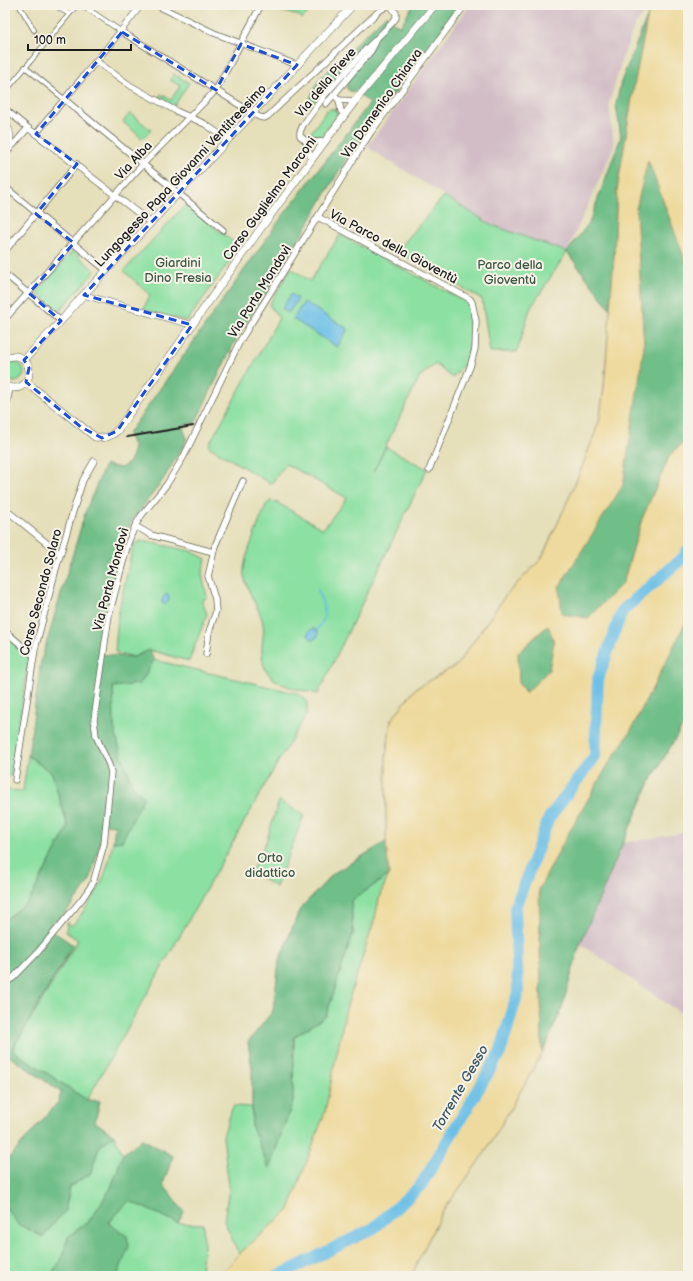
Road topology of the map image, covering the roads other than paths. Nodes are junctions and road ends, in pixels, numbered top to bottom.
1 (19, 5) edge
2 (54, 5) edge
3 (77, 5) edge
4 (82, 5) edge
5 (142, 5) edge
6 (156, 5) edge
7 (261, 5) edge
8 (353, 5) edge
9 (390, 5) edge
10 (435, 5) edge
11 (465, 5) edge
12 (69, 14) junction
13 (34, 30) tunnel mouth
14 (122, 32) junction
15 (378, 38) junction
16 (40, 39) tunnel mouth
17 (241, 44) junction
18 (43, 45) junction
19 (96, 61) junction
20 (298, 65) junction
21 (25, 67) junction
22 (216, 90) junction
23 (5, 92) edge
24 (334, 95) junction
25 (64, 99) junction
26 (340, 100) junction
27 (355, 101) junction
28 (326, 104) dead end
29 (5, 108) edge
30 (253, 114) junction
31 (344, 115) junction
32 (190, 117) junction
33 (5, 122) edge
34 (28, 128) junction
35 (36, 134) junction
36 (228, 140) junction
37 (306, 141) junction
38 (325, 141) junction
39 (5, 154) edge
40 (311, 160) junction
41 (77, 164) junction
42 (143, 164) junction
43 (5, 187) edge
44 (179, 193) junction
45 (116, 195) junction
46 (36, 214) junction
47 (318, 217) junction
48 (151, 223) junction
49 (223, 230) dead end
50 (74, 243) junction
51 (5, 251) edge
52 (107, 271) junction
53 (5, 274) edge
54 (29, 293) junction
55 (84, 294) junction
56 (5, 319) edge
57 (61, 321) junction
58 (192, 326) junction
59 (5, 358) edge
60 (24, 360) junction
61 (26, 382) junction
62 (7, 387) edge
63 (5, 412) edge
64 (94, 461) dead end
65 (429, 470) dead end
66 (243, 481) dead end
67 (5, 509) edge
68 (135, 526) junction
69 (213, 552) junction
70 (60, 554) junction
71 (5, 631) edge
72 (206, 654) dead end
73 (34, 655) junction
74 (15, 780) dead end
75 (5, 983) edge

1 - 13 street
2 - 12 street
3 - 12 street
4 - 14 street
5 - 14 street
6 - 17 street
7 - 17 street, Via Alba
8 - 20 street, Lungogesso Papa Giovanni Ventitreesimo
9 - 15 street, Via della Pieve
9 - 30 street, Via della Pieve
10 - 27 street, Corso Guglielmo Marconi
11 - 47 street, Via Domenico Chiarva
12 - 18 street
14 - 19 street
14 - 22 street
15 - 24 street, Via della Pieve
15 - 37 street, Via della Pieve
16 - 18 street
17 - 20 street
17 - 22 street, Via Alba
18 - 21 street
19 - 25 street
19 - 32 street
20 - 30 street, Lungogesso Papa Giovanni Ventitreesimo
21 - 23 street
21 - 25 street
22 - 30 street
22 - 32 street, Via Alba
24 - 26 street, Via della Pieve
24 - 28 street, Via della Pieve
25 - 35 street
25 - 42 street
26 - 27 street, Via della Pieve
26 - 31 street, Via della Pieve
27 - 31 street, Corso Guglielmo Marconi
29 - 34 street
30 - 36 street, Lungogesso Papa Giovanni Ventitreesimo
31 - 38 street, Corso Guglielmo Marconi
32 - 36 street
32 - 42 street, Via Alba
33 - 39 street
34 - 35 street
34 - 39 street
35 - 41 street
36 - 44 street, Lungogesso Papa Giovanni Ventitreesimo
37 - 38 street
37 - 40 street, Via della Pieve
38 - 40 street, Corso Guglielmo Marconi
40 - 58 street, Corso Guglielmo Marconi
41 - 45 street
41 - 46 street
42 - 44 street
42 - 45 street, Via Alba
43 - 46 street
44 - 48 street, Lungogesso Papa Giovanni Ventitreesimo
44 - 49 street
45 - 48 street
45 - 50 street, Via Alba
46 - 50 street
46 - 51 street
47 - 65 street, Via Parco della Gioventù
47 - 68 street, Via Porta Mondovì
48 - 52 street, Lungogesso Papa Giovanni Ventitreesimo
50 - 52 street
50 - 54 street, Via Alba
52 - 55 street, Lungogesso Papa Giovanni Ventitreesimo
53 - 54 street
54 - 56 street, Via Alba
54 - 57 street
55 - 57 street, Lungogesso Papa Giovanni Ventitreesimo
55 - 58 street
57 - 60 street, Lungogesso Papa Giovanni Ventitreesimo
58 - 61 street, Corso Guglielmo Marconi
59 - 60 street
60 - 61 street
61 - 62 street
62 - 63 street
64 - 70 street, Corso Secondo Solaro
66 - 69 street
67 - 70 street
68 - 69 street
68 - 75 street, Via Porta Mondovì
69 - 72 street
70 - 73 street, Corso Secondo Solaro
71 - 73 street
73 - 74 street, Corso Secondo Solaro

